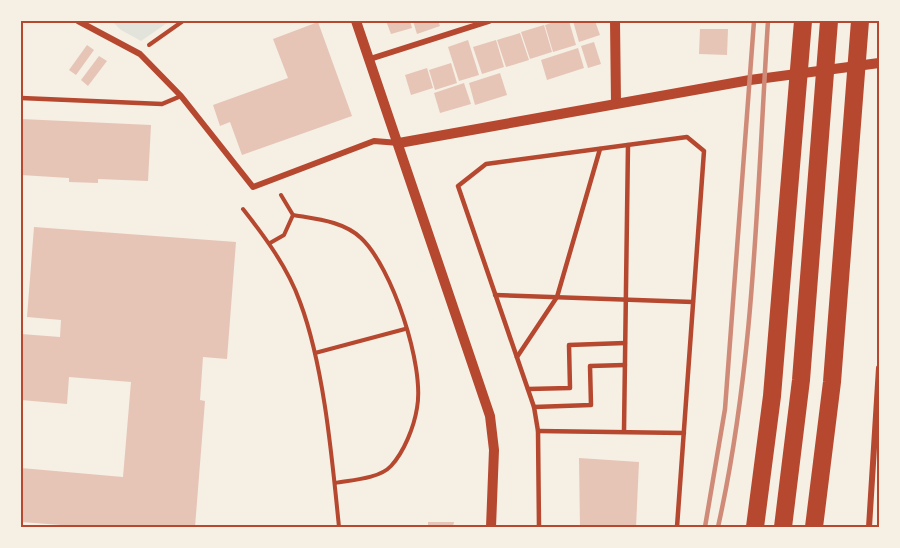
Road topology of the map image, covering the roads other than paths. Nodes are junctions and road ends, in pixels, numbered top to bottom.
1 (78, 21) edge
2 (356, 21) edge
3 (489, 21) edge
4 (615, 21) edge
5 (803, 21) edge
6 (829, 21) edge
7 (860, 21) edge
8 (370, 59) junction
9 (879, 63) edge
10 (181, 96) junction
11 (21, 98) edge
12 (616, 103) junction
13 (399, 143) junction
14 (628, 145) junction
15 (600, 149) junction
16 (495, 295) junction
17 (557, 297) junction
18 (626, 299) junction
19 (693, 302) junction
20 (625, 343) junction
21 (517, 357) junction
22 (625, 365) junction
23 (879, 368) edge
24 (528, 389) junction
25 (534, 407) junction
26 (538, 431) junction
27 (624, 431) junction
28 (684, 433) junction
29 (491, 527) edge
30 (539, 527) edge
31 (676, 527) edge
32 (755, 527) edge
33 (783, 527) edge
34 (814, 527) edge
35 (869, 527) edge

1 - 10 street
2 - 8 street
3 - 8 street
4 - 12 street
5 - 32 highway
6 - 33 highway
7 - 34 highway
8 - 13 street
9 - 12 street
10 - 11 lane
10 - 13 street
12 - 13 street
13 - 29 street
14 - 15 lane
14 - 18 lane
14 - 19 lane
15 - 16 lane
15 - 17 lane
16 - 17 lane
16 - 21 lane
17 - 18 lane
17 - 21 lane
18 - 19 lane
18 - 20 lane
19 - 28 lane
20 - 22 lane
20 - 24 lane
21 - 24 lane
22 - 25 lane
22 - 27 lane
23 - 35 street
24 - 25 lane
25 - 26 lane
26 - 27 lane
26 - 30 lane
27 - 28 lane
28 - 31 lane

